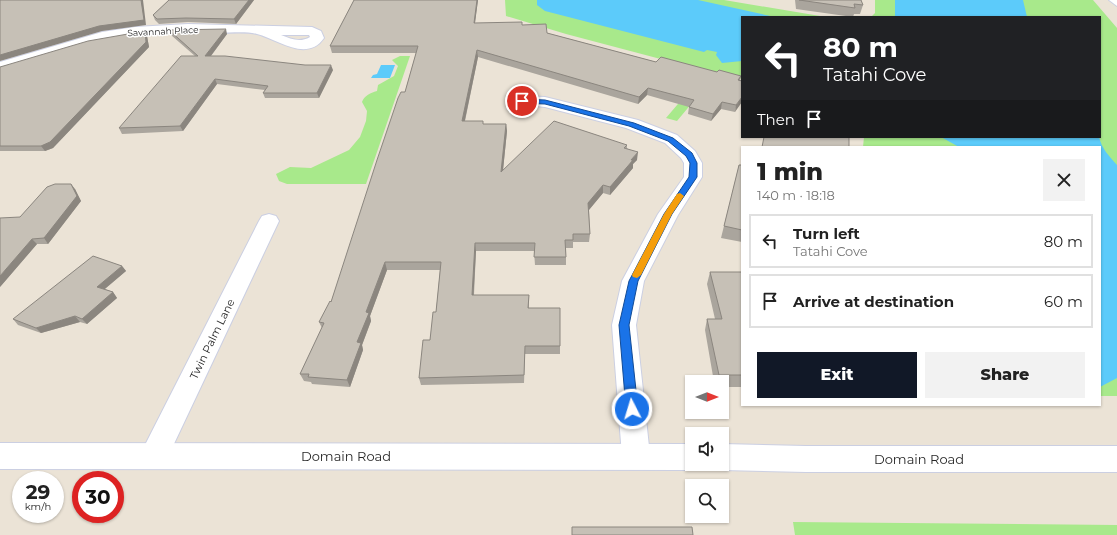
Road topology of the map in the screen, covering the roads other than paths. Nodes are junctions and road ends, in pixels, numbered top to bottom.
1 (1113, 0) edge
2 (1117, 4) edge
3 (259, 30) dead end
4 (0, 67) edge
5 (522, 101) dead end
6 (269, 221) dead end
7 (0, 456) edge
8 (154, 456) junction
9 (636, 456) junction
10 (685, 457) edge
11 (729, 457) edge
12 (1117, 459) edge

1 - 2 lane
3 - 4 street, Savannah Place
5 - 9 street
6 - 8 street, Twin Palm Lane
7 - 8 street, Domain Road
8 - 9 street, Domain Road
9 - 10 street, Domain Road
11 - 12 street, Domain Road

